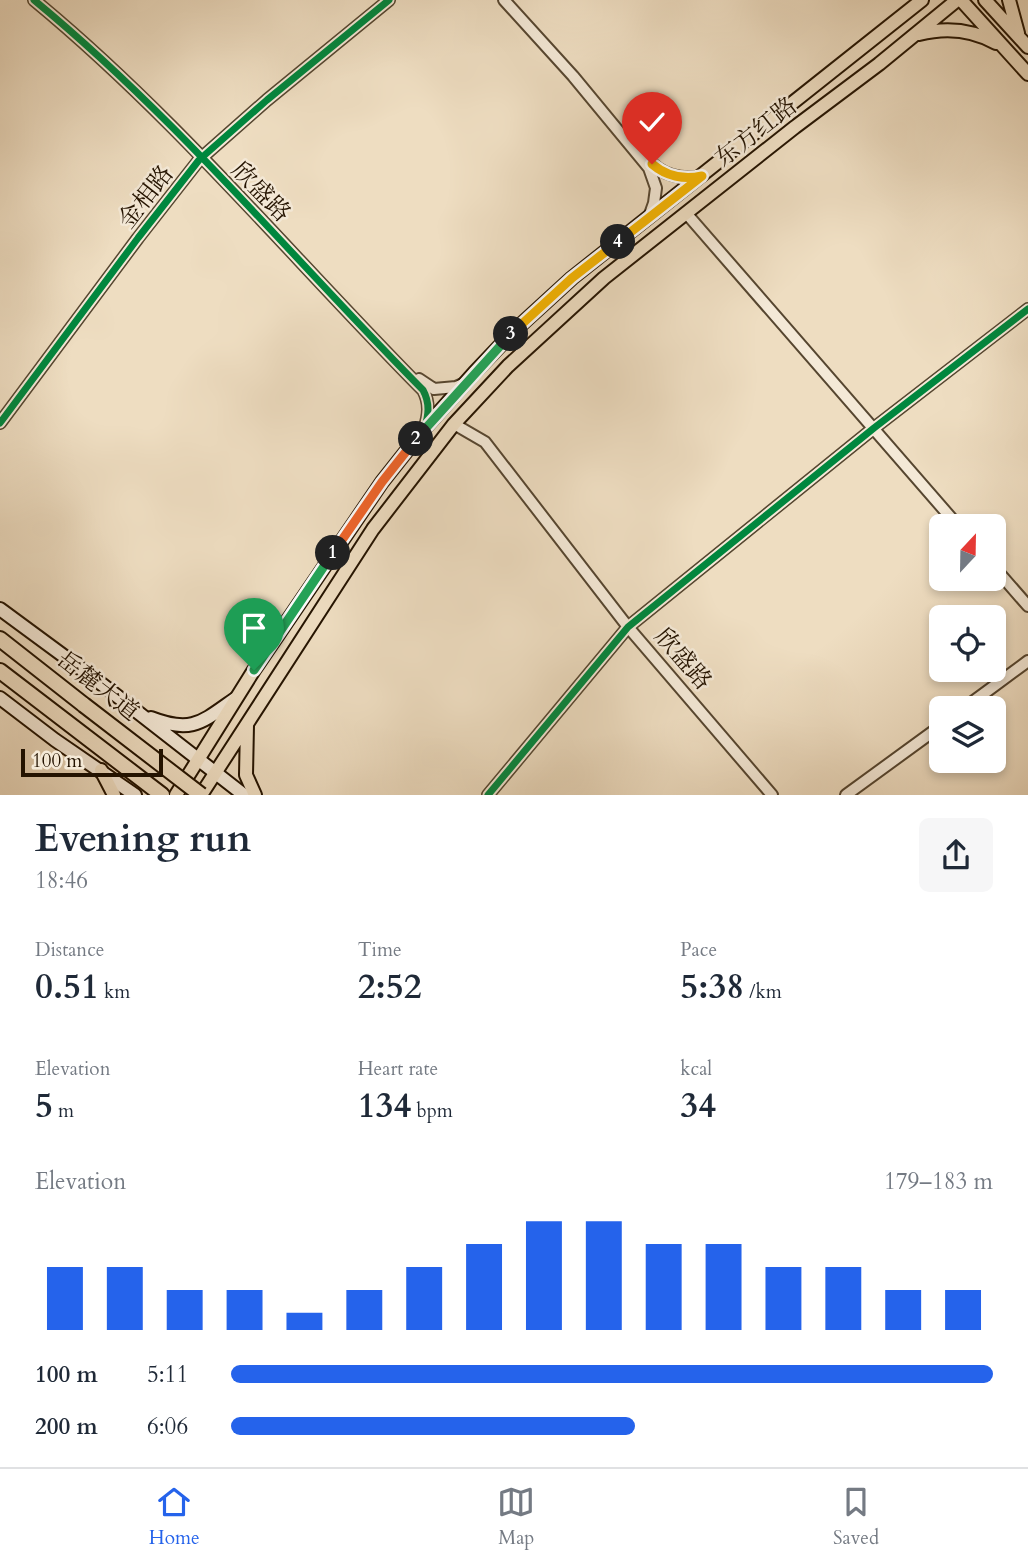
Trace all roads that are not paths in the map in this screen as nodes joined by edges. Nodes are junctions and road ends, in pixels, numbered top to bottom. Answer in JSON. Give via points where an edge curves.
{"nodes":[{"id":1,"x":34,"y":0,"type":"edge"},
{"id":2,"x":41,"y":0,"type":"edge"},
{"id":3,"x":381,"y":0,"type":"edge"},
{"id":4,"x":389,"y":0,"type":"edge"},
{"id":5,"x":504,"y":0,"type":"edge"},
{"id":6,"x":511,"y":0,"type":"edge"},
{"id":7,"x":911,"y":0,"type":"edge"},
{"id":8,"x":922,"y":0,"type":"edge"},
{"id":9,"x":959,"y":0,"type":"edge"},
{"id":10,"x":985,"y":0,"type":"edge"},
{"id":11,"x":1009,"y":0,"type":"edge"},
{"id":12,"x":902,"y":17,"type":"junction"},
{"id":13,"x":912,"y":37,"type":"junction"},
{"id":14,"x":1025,"y":43,"type":"edge"},
{"id":15,"x":1004,"y":48,"type":"junction"},
{"id":16,"x":1028,"y":74,"type":"edge"},
{"id":17,"x":201,"y":154,"type":"junction"},
{"id":18,"x":702,"y":176,"type":"junction"},
{"id":19,"x":686,"y":213,"type":"junction"},
{"id":20,"x":649,"y":217,"type":"junction"},
{"id":21,"x":1028,"y":309,"type":"edge"},
{"id":22,"x":465,"y":383,"type":"junction"},
{"id":23,"x":0,"y":414,"type":"edge"},
{"id":24,"x":0,"y":423,"type":"edge"},
{"id":25,"x":454,"y":424,"type":"junction"},
{"id":26,"x":874,"y":428,"type":"junction"},
{"id":27,"x":424,"y":429,"type":"junction"},
{"id":28,"x":948,"y":514,"type":"edge"},
{"id":29,"x":1006,"y":581,"type":"edge"},
{"id":30,"x":1028,"y":606,"type":"edge"},
{"id":31,"x":0,"y":609,"type":"edge"},
{"id":32,"x":628,"y":627,"type":"junction"},
{"id":33,"x":0,"y":639,"type":"edge"},
{"id":34,"x":1028,"y":661,"type":"edge"},
{"id":35,"x":0,"y":671,"type":"edge"},
{"id":36,"x":981,"y":696,"type":"edge"},
{"id":37,"x":0,"y":698,"type":"edge"},
{"id":38,"x":235,"y":699,"type":"junction"},
{"id":39,"x":136,"y":712,"type":"junction"},
{"id":40,"x":247,"y":724,"type":"junction"},
{"id":41,"x":929,"y":734,"type":"edge"},
{"id":42,"x":197,"y":759,"type":"junction"},
{"id":43,"x":101,"y":770,"type":"junction"},
{"id":44,"x":215,"y":773,"type":"junction"},
{"id":45,"x":114,"y":795,"type":"edge"},
{"id":46,"x":135,"y":795,"type":"edge"},
{"id":47,"x":162,"y":795,"type":"edge"},
{"id":48,"x":176,"y":795,"type":"edge"},
{"id":49,"x":201,"y":795,"type":"edge"},
{"id":50,"x":244,"y":795,"type":"edge"},
{"id":51,"x":254,"y":795,"type":"edge"},
{"id":52,"x":488,"y":795,"type":"edge"},
{"id":53,"x":772,"y":795,"type":"edge"},
{"id":54,"x":846,"y":795,"type":"edge"}],
"edges":[{"from":1,"to":17,"type":"street","name":"欣盛路"},
{"from":2,"to":17,"type":"street","name":"欣盛路"},
{"from":3,"to":17,"type":"street","name":"金相路"},
{"from":4,"to":17,"type":"street","name":"金相路"},
{"from":5,"to":20,"type":"street","via":[[649,168],[656,188]]},
{"from":6,"to":18,"type":"street","via":[[652,164],[672,176]]},
{"from":7,"to":12,"type":"main road"},
{"from":8,"to":12,"type":"main road","name":"东方红路"},
{"from":9,"to":13,"type":"main road","name":"东方红路"},
{"from":9,"to":15,"type":"main road"},
{"from":10,"to":14,"type":"main road"},
{"from":11,"to":14,"type":"main road"},
{"from":12,"to":18,"type":"main road","name":"东方红路"},
{"from":13,"to":15,"type":"main road","via":[[958,30],[983,36]]},
{"from":13,"to":19,"type":"main road","name":"东方红路"},
{"from":15,"to":16,"type":"main road"},
{"from":17,"to":22,"type":"street","name":"欣盛路","via":[[425,385],[439,390]]},
{"from":17,"to":23,"type":"street","name":"金相路"},
{"from":17,"to":24,"type":"street","name":"金相路"},
{"from":17,"to":27,"type":"street","name":"欣盛路","via":[[423,390],[429,411]]},
{"from":18,"to":20,"type":"main road","name":"东方红路"},
{"from":19,"to":25,"type":"main road","name":"东方红路","via":[[573,303]]},
{"from":19,"to":26,"type":"street"},
{"from":20,"to":22,"type":"main road","name":"东方红路","via":[[550,298]]},
{"from":21,"to":26,"type":"street"},
{"from":22,"to":27,"type":"main road","name":"东方红路"},
{"from":25,"to":32,"type":"street","name":"欣盛路","via":[[485,442]]},
{"from":25,"to":40,"type":"main road","name":"东方红路","via":[[373,529]]},
{"from":26,"to":28,"type":"street"},
{"from":26,"to":32,"type":"street"},
{"from":27,"to":38,"type":"main road","name":"东方红路","via":[[345,534]]},
{"from":29,"to":30,"type":"street"},
{"from":31,"to":39,"type":"main road"},
{"from":32,"to":52,"type":"street"},
{"from":32,"to":53,"type":"street","name":"欣盛路"},
{"from":33,"to":49,"type":"highway","name":"岳麓大道","bridge":true},
{"from":34,"to":36,"type":"street"},
{"from":35,"to":47,"type":"highway","name":"岳麓大道"},
{"from":37,"to":43,"type":"main road"},
{"from":38,"to":39,"type":"main road","via":[[199,725],[164,723]]},
{"from":38,"to":42,"type":"main road","name":"东方红路"},
{"from":39,"to":42,"type":"main road"},
{"from":40,"to":44,"type":"main road","name":"东方红路"},
{"from":40,"to":51,"type":"main road","via":[[246,775]]},
{"from":41,"to":54,"type":"street"},
{"from":42,"to":44,"type":"main road"},
{"from":42,"to":48,"type":"main road","name":"东方红路"},
{"from":43,"to":45,"type":"main road"},
{"from":43,"to":46,"type":"main road"},
{"from":44,"to":49,"type":"main road","name":"东方红路"},
{"from":44,"to":50,"type":"main road"}]}
